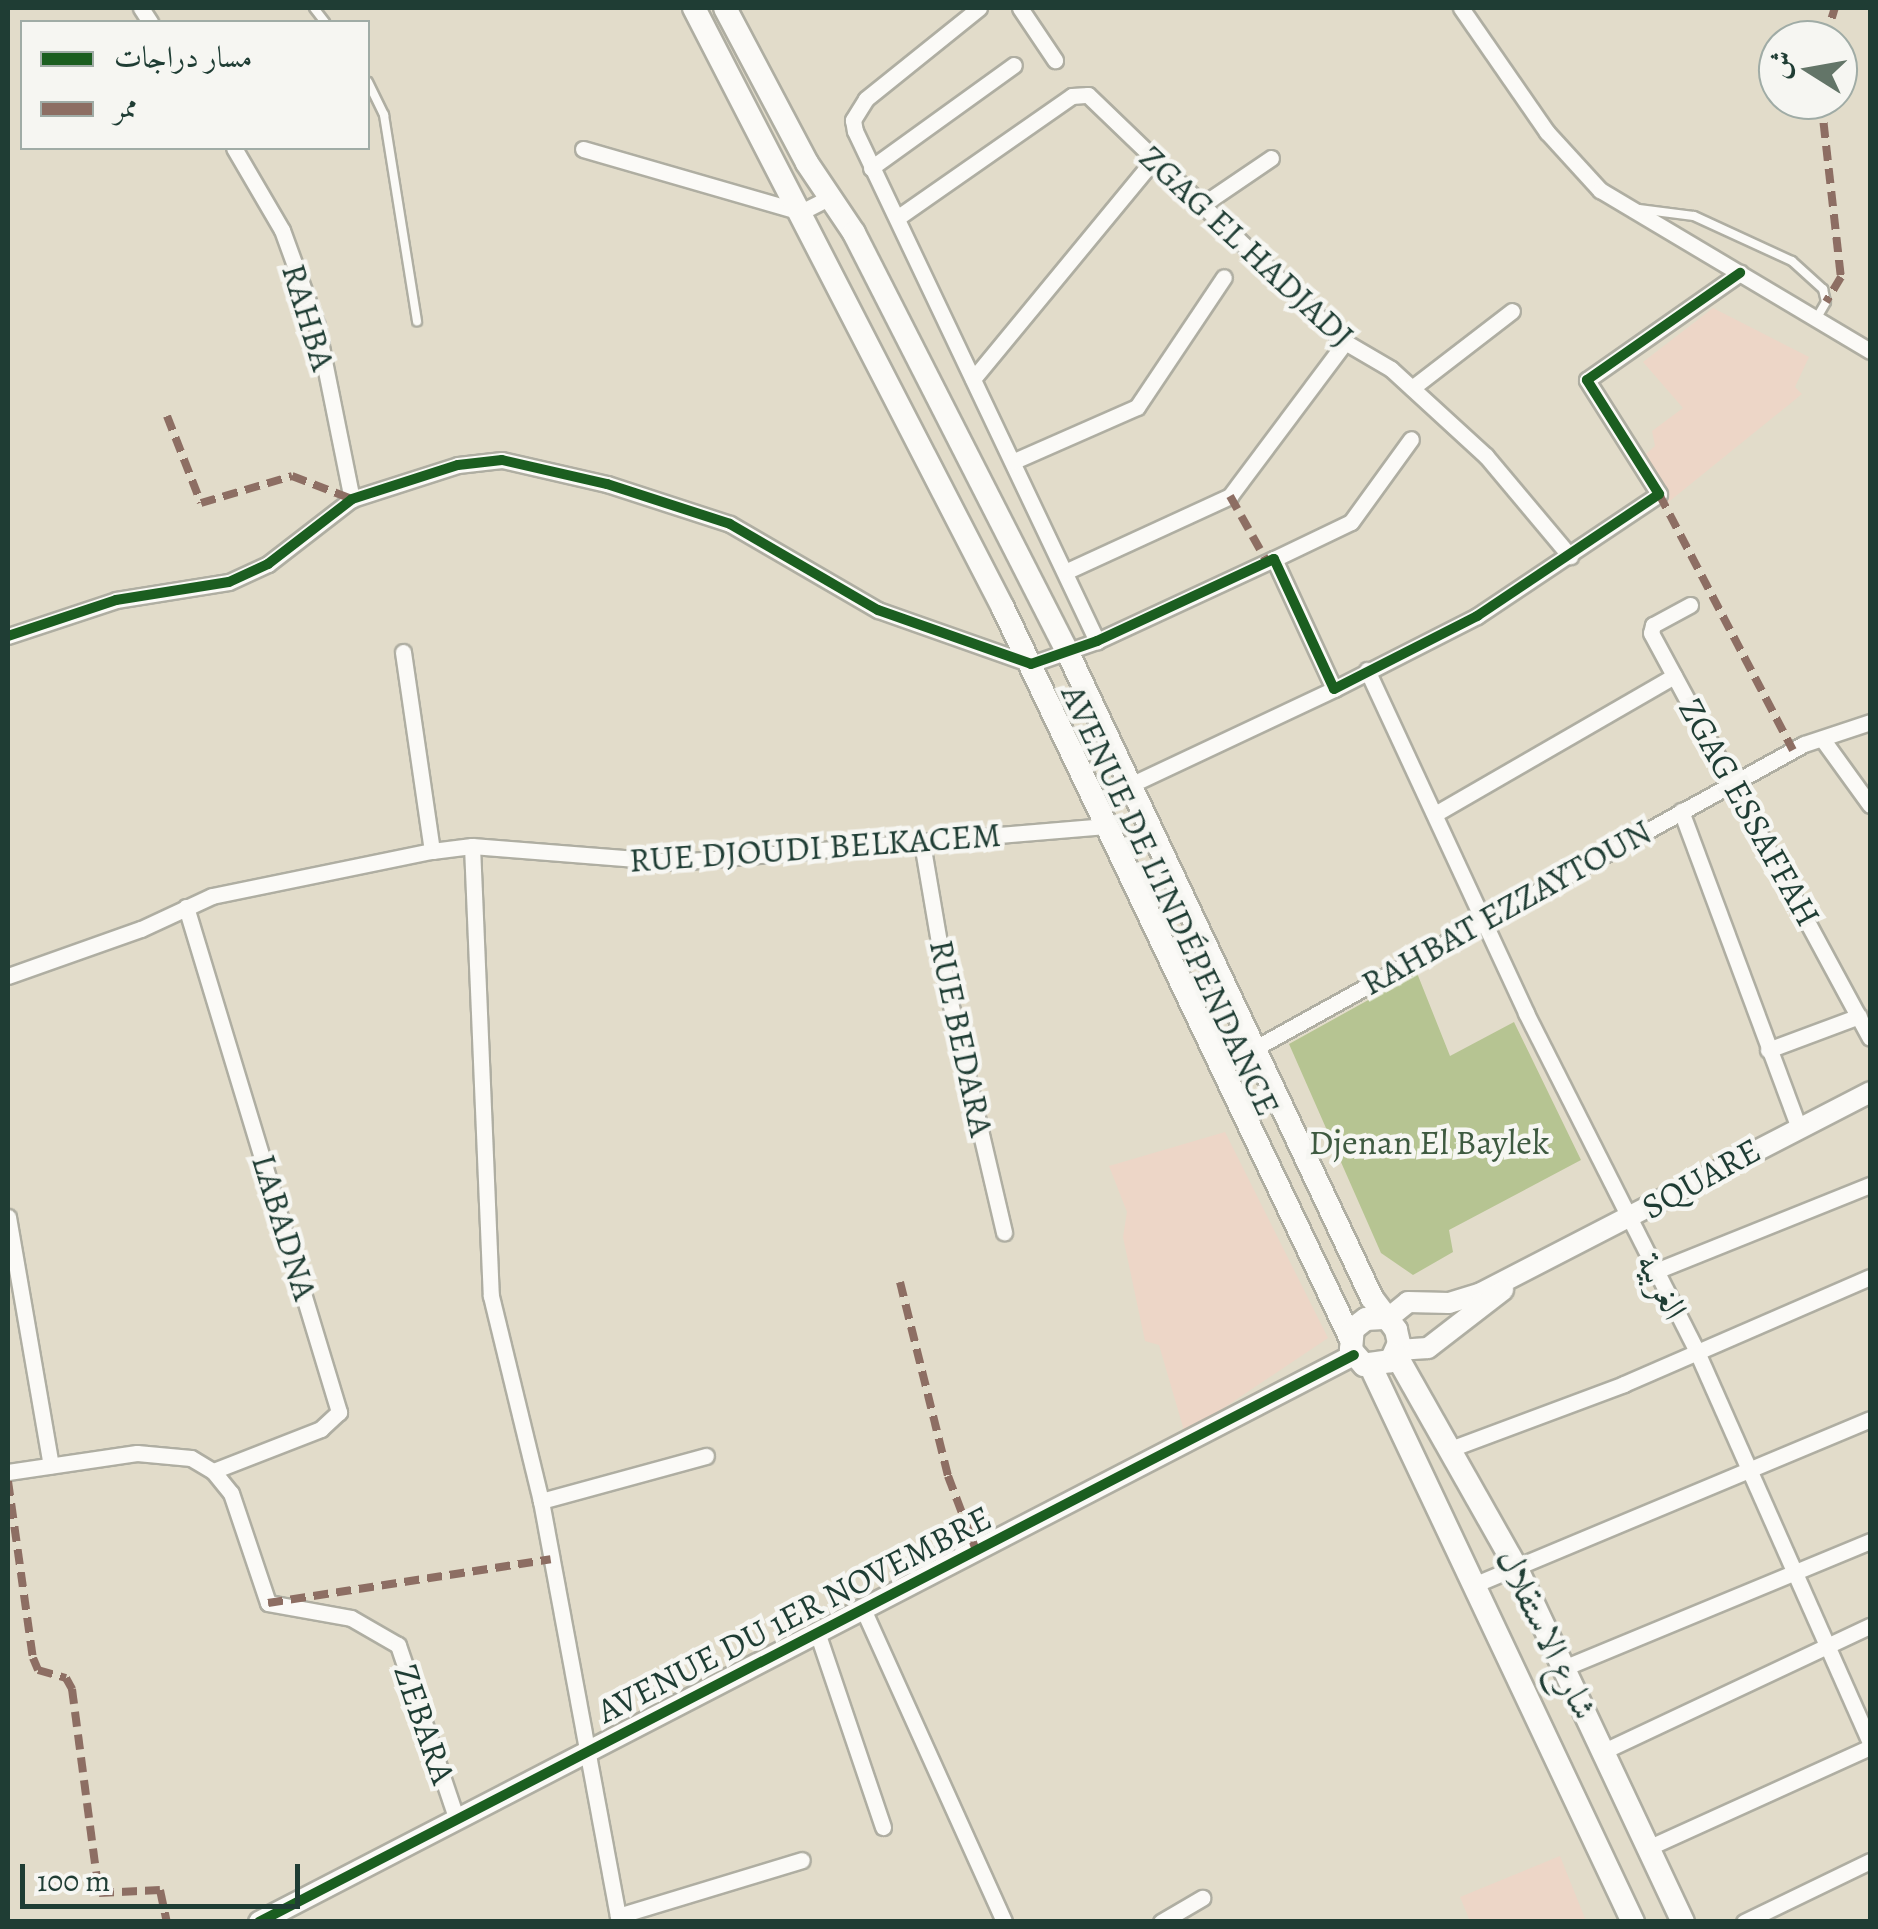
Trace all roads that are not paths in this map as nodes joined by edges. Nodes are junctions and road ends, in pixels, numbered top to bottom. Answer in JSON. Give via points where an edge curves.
{"nodes":[{"id":1,"x":694,"y":8,"type":"edge"},
{"id":2,"x":725,"y":8,"type":"edge"},
{"id":3,"x":979,"y":8,"type":"edge"},
{"id":4,"x":1020,"y":8,"type":"edge"},
{"id":5,"x":1461,"y":8,"type":"edge"},
{"id":6,"x":1055,"y":60,"type":"dead end"},
{"id":7,"x":1014,"y":64,"type":"dead end"},
{"id":8,"x":370,"y":86,"type":"edge"},
{"id":9,"x":583,"y":148,"type":"dead end"},
{"id":10,"x":235,"y":150,"type":"edge"},
{"id":11,"x":1270,"y":158,"type":"dead end"},
{"id":12,"x":1153,"y":161,"type":"junction"},
{"id":13,"x":871,"y":168,"type":"junction"},
{"id":14,"x":831,"y":197,"type":"junction"},
{"id":15,"x":1199,"y":207,"type":"junction"},
{"id":16,"x":1630,"y":210,"type":"junction"},
{"id":17,"x":800,"y":212,"type":"junction"},
{"id":18,"x":897,"y":218,"type":"junction"},
{"id":19,"x":1740,"y":273,"type":"junction"},
{"id":20,"x":1224,"y":277,"type":"dead end"},
{"id":21,"x":1512,"y":310,"type":"dead end"},
{"id":22,"x":1815,"y":320,"type":"junction"},
{"id":23,"x":417,"y":321,"type":"dead end"},
{"id":24,"x":1346,"y":342,"type":"junction"},
{"id":25,"x":1870,"y":351,"type":"edge"},
{"id":26,"x":972,"y":379,"type":"junction"},
{"id":27,"x":1412,"y":388,"type":"junction"},
{"id":28,"x":1411,"y":439,"type":"dead end"},
{"id":29,"x":1014,"y":461,"type":"junction"},
{"id":30,"x":352,"y":499,"type":"junction"},
{"id":31,"x":1570,"y":556,"type":"junction"},
{"id":32,"x":1274,"y":559,"type":"junction"},
{"id":33,"x":1065,"y":572,"type":"junction"},
{"id":34,"x":1690,"y":605,"type":"dead end"},
{"id":35,"x":8,"y":636,"type":"edge"},
{"id":36,"x":1097,"y":641,"type":"junction"},
{"id":37,"x":1067,"y":651,"type":"junction"},
{"id":38,"x":404,"y":652,"type":"dead end"},
{"id":39,"x":1031,"y":664,"type":"junction"},
{"id":40,"x":1367,"y":670,"type":"junction"},
{"id":41,"x":1674,"y":676,"type":"junction"},
{"id":42,"x":1334,"y":689,"type":"junction"},
{"id":43,"x":1870,"y":722,"type":"edge"},
{"id":44,"x":1824,"y":740,"type":"junction"},
{"id":45,"x":1736,"y":783,"type":"junction"},
{"id":46,"x":1128,"y":786,"type":"junction"},
{"id":47,"x":1870,"y":805,"type":"edge"},
{"id":48,"x":1681,"y":811,"type":"junction"},
{"id":49,"x":1435,"y":814,"type":"junction"},
{"id":50,"x":1104,"y":826,"type":"junction"},
{"id":51,"x":922,"y":843,"type":"junction"},
{"id":52,"x":472,"y":846,"type":"junction"},
{"id":53,"x":432,"y":851,"type":"junction"},
{"id":54,"x":186,"y":908,"type":"junction"},
{"id":55,"x":1484,"y":920,"type":"junction"},
{"id":56,"x":8,"y":976,"type":"edge"},
{"id":57,"x":1859,"y":1016,"type":"junction"},
{"id":58,"x":1870,"y":1038,"type":"edge"},
{"id":59,"x":1252,"y":1048,"type":"junction"},
{"id":60,"x":1768,"y":1050,"type":"junction"},
{"id":61,"x":1220,"y":1067,"type":"junction"},
{"id":62,"x":1870,"y":1092,"type":"edge"},
{"id":63,"x":1798,"y":1126,"type":"junction"},
{"id":64,"x":1870,"y":1185,"type":"edge"},
{"id":65,"x":8,"y":1217,"type":"edge"},
{"id":66,"x":1628,"y":1218,"type":"junction"},
{"id":67,"x":1004,"y":1232,"type":"dead end"},
{"id":68,"x":1532,"y":1267,"type":"junction"},
{"id":69,"x":1656,"y":1271,"type":"junction"},
{"id":70,"x":1870,"y":1277,"type":"edge"},
{"id":71,"x":1384,"y":1319,"type":"junction"},
{"id":72,"x":1397,"y":1352,"type":"junction"},
{"id":73,"x":1697,"y":1352,"type":"junction"},
{"id":74,"x":1358,"y":1353,"type":"junction"},
{"id":75,"x":1870,"y":1420,"type":"edge"},
{"id":76,"x":1453,"y":1448,"type":"junction"},
{"id":77,"x":706,"y":1456,"type":"dead end"},
{"id":78,"x":51,"y":1466,"type":"junction"},
{"id":79,"x":214,"y":1471,"type":"junction"},
{"id":80,"x":1746,"y":1471,"type":"junction"},
{"id":81,"x":8,"y":1472,"type":"edge"},
{"id":82,"x":541,"y":1502,"type":"junction"},
{"id":83,"x":1870,"y":1541,"type":"edge"},
{"id":84,"x":1516,"y":1568,"type":"junction"},
{"id":85,"x":1797,"y":1574,"type":"junction"},
{"id":86,"x":1476,"y":1584,"type":"junction"},
{"id":87,"x":864,"y":1609,"type":"junction"},
{"id":88,"x":1870,"y":1626,"type":"edge"},
{"id":89,"x":818,"y":1632,"type":"junction"},
{"id":90,"x":1831,"y":1643,"type":"junction"},
{"id":91,"x":1566,"y":1668,"type":"junction"},
{"id":92,"x":1870,"y":1745,"type":"edge"},
{"id":93,"x":1604,"y":1750,"type":"junction"},
{"id":94,"x":584,"y":1754,"type":"junction"},
{"id":95,"x":457,"y":1820,"type":"junction"},
{"id":96,"x":883,"y":1827,"type":"dead end"},
{"id":97,"x":1652,"y":1846,"type":"junction"},
{"id":98,"x":802,"y":1860,"type":"dead end"},
{"id":99,"x":1870,"y":1862,"type":"edge"},
{"id":100,"x":1202,"y":1898,"type":"dead end"},
{"id":101,"x":618,"y":1919,"type":"edge"},
{"id":102,"x":259,"y":1922,"type":"edge"},
{"id":103,"x":1004,"y":1922,"type":"edge"},
{"id":104,"x":1161,"y":1922,"type":"edge"},
{"id":105,"x":1633,"y":1922,"type":"edge"},
{"id":106,"x":1683,"y":1922,"type":"edge"},
{"id":107,"x":1744,"y":1922,"type":"edge"}],
"edges":[{"from":1,"to":17,"type":"main road","name":"AVENUE DE L'INDÉPENDANCE"},
{"from":2,"to":14,"type":"main road","name":"AVENUE DE L'INDÉPENDANCE"},
{"from":3,"to":13,"type":"street","via":[[857,109],[855,131]]},
{"from":4,"to":6,"type":"street"},
{"from":5,"to":16,"type":"street","via":[[1577,170]]},
{"from":7,"to":13,"type":"street"},
{"from":8,"to":23,"type":"lane","via":[[384,115]]},
{"from":9,"to":17,"type":"street"},
{"from":10,"to":30,"type":"street","name":"RAHBA","via":[[282,230],[317,326]]},
{"from":11,"to":15,"type":"street"},
{"from":12,"to":15,"type":"street","name":"ZGAG EL HADJADJ"},
{"from":12,"to":18,"type":"street","name":"ZGAG EL HADJADJ","via":[[1080,92]]},
{"from":12,"to":26,"type":"street"},
{"from":13,"to":18,"type":"street"},
{"from":14,"to":17,"type":"street"},
{"from":14,"to":37,"type":"main road","name":"AVENUE DE L'INDÉPENDANCE"},
{"from":15,"to":24,"type":"street","name":"ZGAG EL HADJADJ"},
{"from":16,"to":19,"type":"street"},
{"from":16,"to":22,"type":"lane","via":[[1694,216],[1792,261],[1823,289],[1826,302]]},
{"from":17,"to":39,"type":"main road","name":"AVENUE DE L'INDÉPENDANCE"},
{"from":18,"to":26,"type":"street"},
{"from":19,"to":22,"type":"street"},
{"from":19,"to":31,"type":"street","via":[[1587,380],[1660,494]]},
{"from":20,"to":29,"type":"street","via":[[1137,408]]},
{"from":21,"to":27,"type":"street"},
{"from":22,"to":25,"type":"street"},
{"from":24,"to":27,"type":"street","name":"ZGAG EL HADJADJ"},
{"from":24,"to":33,"type":"street","via":[[1230,496]]},
{"from":26,"to":29,"type":"street"},
{"from":27,"to":31,"type":"street","name":"ZGAG EL HADJADJ","via":[[1524,494]]},
{"from":28,"to":32,"type":"street","via":[[1351,522]]},
{"from":29,"to":33,"type":"street"},
{"from":30,"to":35,"type":"street","via":[[252,572],[208,587],[116,600]]},
{"from":30,"to":39,"type":"street","via":[[476,461],[522,463],[730,524],[773,543],[878,610]]},
{"from":31,"to":40,"type":"street","via":[[1476,616]]},
{"from":32,"to":36,"type":"street"},
{"from":32,"to":42,"type":"street"},
{"from":33,"to":36,"type":"street"},
{"from":34,"to":41,"type":"street","name":"ZGAG ESSAFFAH","via":[[1653,625],[1651,633]]},
{"from":36,"to":37,"type":"street"},
{"from":37,"to":39,"type":"street"},
{"from":37,"to":46,"type":"main road","name":"AVENUE DE L'INDÉPENDANCE"},
{"from":38,"to":53,"type":"street"},
{"from":39,"to":50,"type":"main road","name":"AVENUE DE L'INDÉPENDANCE"},
{"from":40,"to":42,"type":"street"},
{"from":40,"to":49,"type":"street","name":"الغربية"},
{"from":41,"to":45,"type":"street","name":"ZGAG ESSAFFAH"},
{"from":41,"to":49,"type":"street"},
{"from":42,"to":46,"type":"street"},
{"from":43,"to":44,"type":"street","name":"RAHBAT EZZAYTOUN"},
{"from":44,"to":45,"type":"street","name":"RAHBAT EZZAYTOUN"},
{"from":44,"to":47,"type":"street"},
{"from":45,"to":48,"type":"street","name":"RAHBAT EZZAYTOUN"},
{"from":45,"to":57,"type":"street","name":"ZGAG ESSAFFAH"},
{"from":46,"to":59,"type":"main road","name":"AVENUE DE L'INDÉPENDANCE"},
{"from":48,"to":55,"type":"street","name":"RAHBAT EZZAYTOUN"},
{"from":48,"to":60,"type":"street","name":"ZGAG ESSAFFAH"},
{"from":49,"to":55,"type":"street","name":"الغربية"},
{"from":50,"to":51,"type":"street","name":"RUE DJOUDI BELKACEM"},
{"from":50,"to":61,"type":"main road","name":"AVENUE DE L'INDÉPENDANCE"},
{"from":51,"to":52,"type":"street","name":"RUE DJOUDI BELKACEM","via":[[677,862]]},
{"from":51,"to":67,"type":"street","name":"RUE BEDARA","via":[[947,989]]},
{"from":52,"to":53,"type":"street","name":"RUE DJOUDI BELKACEM"},
{"from":52,"to":82,"type":"street","via":[[491,1296]]},
{"from":53,"to":54,"type":"street","name":"RUE DJOUDI BELKACEM","via":[[212,896]]},
{"from":54,"to":56,"type":"street","name":"RUE DJOUDI BELKACEM"},
{"from":54,"to":79,"type":"street","name":"LABADNA","via":[[339,1412],[322,1429]]},
{"from":55,"to":59,"type":"street","name":"RAHBAT EZZAYTOUN"},
{"from":55,"to":66,"type":"street","name":"الغربية"},
{"from":57,"to":58,"type":"street","name":"ZGAG ESSAFFAH"},
{"from":57,"to":60,"type":"street"},
{"from":59,"to":61,"type":"street","name":"RAHBAT EZZAYTOUN"},
{"from":59,"to":71,"type":"main road","name":"AVENUE DE L'INDÉPENDANCE"},
{"from":60,"to":63,"type":"street","name":"ZGAG ESSAFFAH"},
{"from":61,"to":74,"type":"main road","name":"AVENUE DE L'INDÉPENDANCE"},
{"from":62,"to":63,"type":"street","name":"SQUARE"},
{"from":63,"to":66,"type":"street","name":"SQUARE"},
{"from":64,"to":69,"type":"street"},
{"from":65,"to":78,"type":"street"},
{"from":66,"to":68,"type":"street","name":"SQUARE"},
{"from":66,"to":69,"type":"street","name":"الغربية"},
{"from":68,"to":71,"type":"street","via":[[1459,1301],[1402,1304]]},
{"from":68,"to":72,"type":"street","via":[[1441,1340],[1420,1352]]},
{"from":69,"to":73,"type":"street","name":"الغربية"},
{"from":70,"to":73,"type":"street"},
{"from":71,"to":72,"type":"main road","name":"AVENUE DE L'INDÉPENDANCE","via":[[1399,1336]]},
{"from":71,"to":74,"type":"main road","via":[[1366,1319]]},
{"from":72,"to":74,"type":"main road"},
{"from":72,"to":76,"type":"main road","name":"شارع الاستقلال"},
{"from":73,"to":76,"type":"street"},
{"from":73,"to":80,"type":"street","name":"الغربية"},
{"from":74,"to":86,"type":"main road","name":"AVENUE DE L'INDÉPENDANCE"},
{"from":74,"to":87,"type":"street","name":"AVENUE DU 1ER NOVEMBRE"},
{"from":75,"to":80,"type":"street"},
{"from":76,"to":84,"type":"main road","name":"شارع الاستقلال"},
{"from":77,"to":82,"type":"street"},
{"from":78,"to":79,"type":"street","via":[[137,1452],[191,1458]]},
{"from":78,"to":81,"type":"street"},
{"from":79,"to":95,"type":"street","name":"ZEBARA","via":[[231,1493],[264,1599],[351,1618],[398,1646]]},
{"from":80,"to":84,"type":"street"},
{"from":80,"to":85,"type":"street","name":"الغربية"},
{"from":82,"to":94,"type":"street"},
{"from":83,"to":85,"type":"street"},
{"from":84,"to":86,"type":"street"},
{"from":84,"to":91,"type":"main road","name":"شارع الاستقلال"},
{"from":85,"to":90,"type":"street","name":"الغربية"},
{"from":85,"to":91,"type":"street"},
{"from":86,"to":105,"type":"main road","name":"AVENUE DE L'INDÉPENDANCE"},
{"from":87,"to":89,"type":"street","name":"AVENUE DU 1ER NOVEMBRE"},
{"from":87,"to":103,"type":"street"},
{"from":88,"to":90,"type":"street"},
{"from":89,"to":94,"type":"street","name":"AVENUE DU 1ER NOVEMBRE"},
{"from":89,"to":96,"type":"street"},
{"from":90,"to":92,"type":"street","name":"الغربية"},
{"from":90,"to":93,"type":"street"},
{"from":91,"to":93,"type":"main road","name":"شارع الاستقلال"},
{"from":92,"to":97,"type":"street"},
{"from":93,"to":97,"type":"main road","name":"شارع الاستقلال"},
{"from":94,"to":95,"type":"street","name":"AVENUE DU 1ER NOVEMBRE"},
{"from":94,"to":101,"type":"street"},
{"from":95,"to":102,"type":"street","name":"AVENUE DU 1ER NOVEMBRE"},
{"from":97,"to":106,"type":"main road","name":"شارع الاستقلال"},
{"from":98,"to":101,"type":"street"},
{"from":99,"to":107,"type":"street"},
{"from":100,"to":104,"type":"street"}]}
